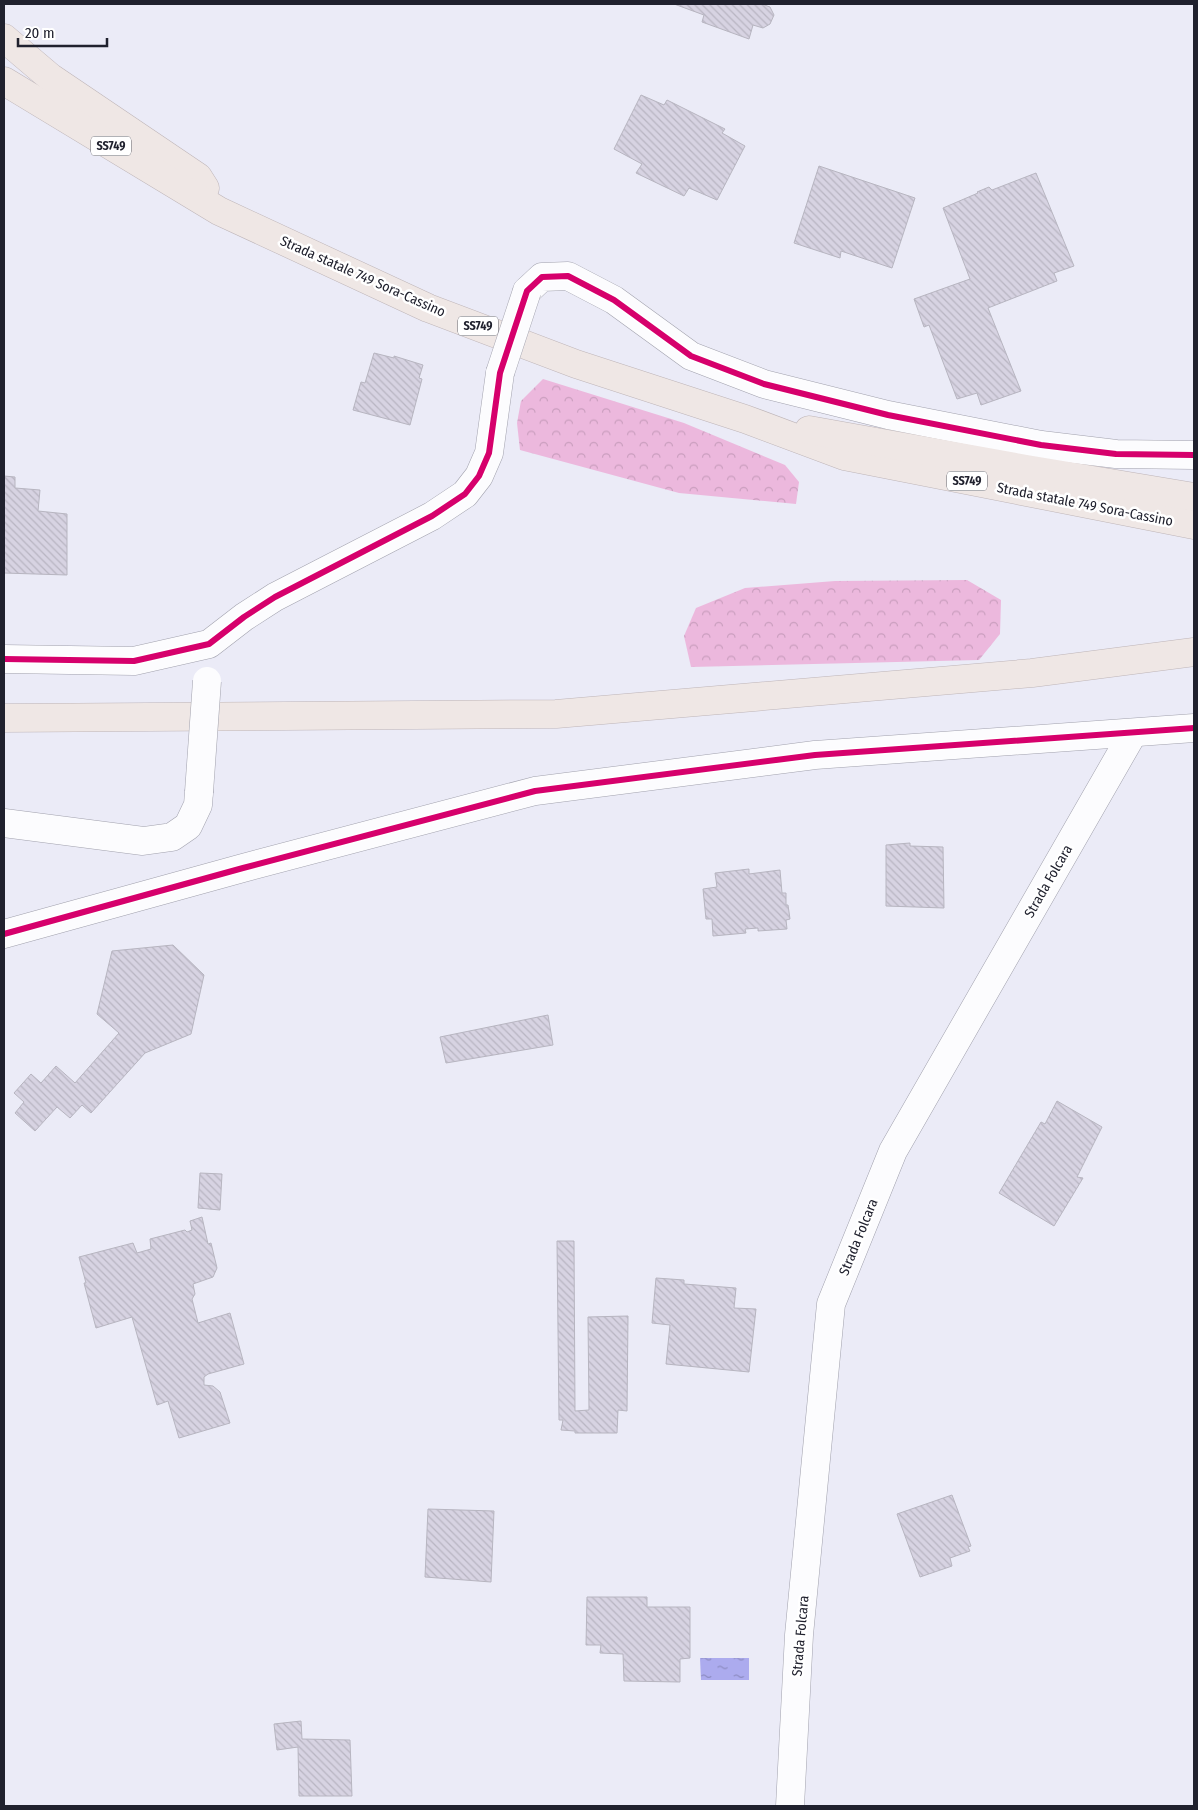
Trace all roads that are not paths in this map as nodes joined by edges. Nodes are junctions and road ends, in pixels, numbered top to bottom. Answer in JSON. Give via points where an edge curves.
{"nodes":[{"id":1,"x":4,"y":38,"type":"edge"},
{"id":2,"x":4,"y":81,"type":"edge"},
{"id":3,"x":219,"y":211,"type":"junction"},
{"id":4,"x":745,"y":420,"type":"junction"},
{"id":5,"x":1194,"y":455,"type":"edge"},
{"id":6,"x":1194,"y":497,"type":"edge"},
{"id":7,"x":1194,"y":525,"type":"edge"},
{"id":8,"x":209,"y":644,"type":"junction"},
{"id":9,"x":1194,"y":652,"type":"edge"},
{"id":10,"x":4,"y":658,"type":"edge"},
{"id":11,"x":4,"y":718,"type":"edge"},
{"id":12,"x":1194,"y":728,"type":"edge"},
{"id":13,"x":1134,"y":733,"type":"junction"},
{"id":14,"x":4,"y":823,"type":"edge"},
{"id":15,"x":4,"y":934,"type":"edge"},
{"id":16,"x":790,"y":1806,"type":"edge"}],
"edges":[{"from":1,"to":3,"type":"highway","via":[[50,77],[198,177]]},
{"from":2,"to":3,"type":"highway","name":"Strada statale 749 Sora-Cassino","number":"SS749"},
{"from":3,"to":4,"type":"highway","name":"Strada statale 749 Sora-Cassino","number":"SS749","via":[[428,308],[576,364]]},
{"from":4,"to":6,"type":"highway","name":"Strada statale 749 Sora-Cassino","number":"SS749"},
{"from":4,"to":7,"type":"highway","name":"Strada statale 749 Sora-Cassino","number":"SS749","via":[[844,456]]},
{"from":5,"to":8,"type":"street","bridge":true,"via":[[1116,454],[1041,445],[888,415],[764,384],[691,356],[614,300],[568,276],[542,277],[527,291],[500,373],[489,453],[479,476],[465,494],[432,516],[275,597]]},
{"from":8,"to":10,"type":"street","via":[[134,661]]},
{"from":8,"to":14,"type":"street","bridge":true,"via":[[198,805],[188,826],[172,837],[142,841]]},
{"from":9,"to":11,"type":"highway","via":[[1032,673],[556,714]]},
{"from":12,"to":13,"type":"street"},
{"from":13,"to":15,"type":"street","via":[[816,755],[535,791]]},
{"from":13,"to":16,"type":"street","name":"Strada Folcara","via":[[892,1151],[831,1304],[799,1635]]}]}
